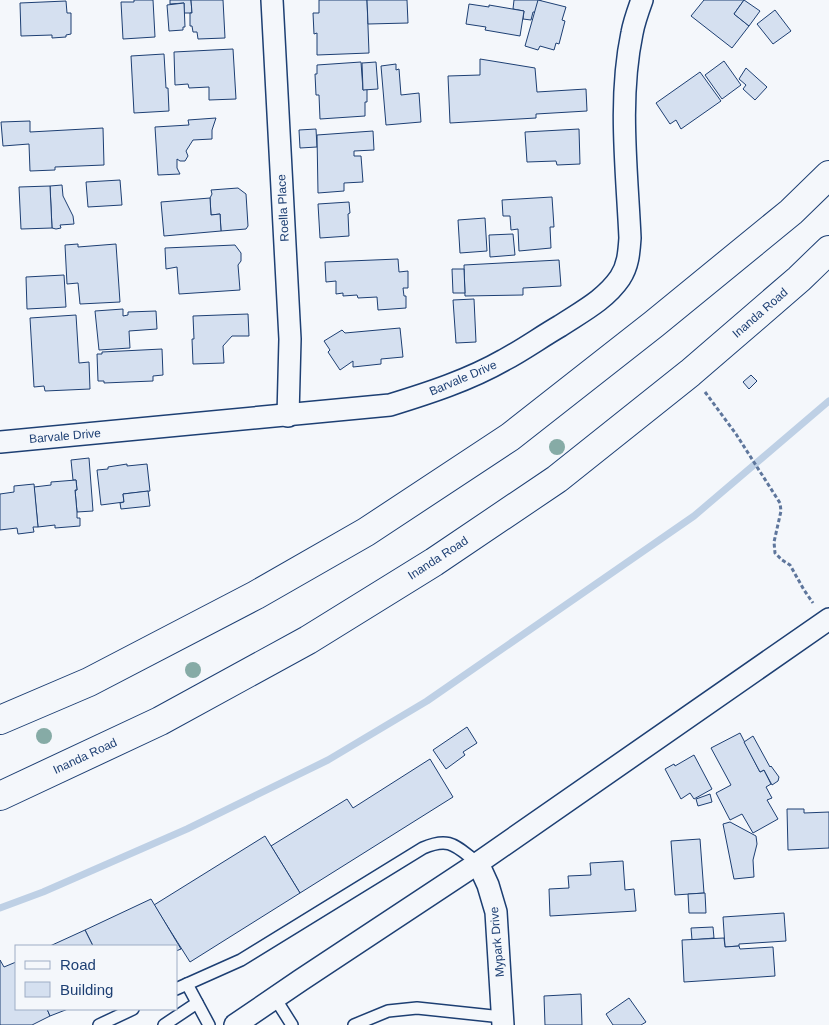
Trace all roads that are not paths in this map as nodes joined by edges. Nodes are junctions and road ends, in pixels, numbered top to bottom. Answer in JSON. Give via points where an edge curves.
{"nodes":[{"id":1,"x":272,"y":0,"type":"edge"},
{"id":2,"x":642,"y":0,"type":"edge"},
{"id":3,"x":829,"y":175,"type":"edge"},
{"id":4,"x":829,"y":250,"type":"edge"},
{"id":5,"x":288,"y":416,"type":"junction"},
{"id":6,"x":0,"y":442,"type":"edge"},
{"id":7,"x":828,"y":620,"type":"edge"},
{"id":8,"x":0,"y":720,"type":"edge"},
{"id":9,"x":0,"y":796,"type":"edge"},
{"id":10,"x":478,"y":863,"type":"junction"},
{"id":11,"x":187,"y":984,"type":"junction"},
{"id":12,"x":178,"y":988,"type":"edge"},
{"id":13,"x":275,"y":998,"type":"junction"},
{"id":14,"x":198,"y":1003,"type":"junction"},
{"id":15,"x":131,"y":1010,"type":"edge"},
{"id":16,"x":502,"y":1021,"type":"edge"},
{"id":17,"x":246,"y":1022,"type":"edge"},
{"id":18,"x":99,"y":1025,"type":"edge"},
{"id":19,"x":164,"y":1025,"type":"edge"},
{"id":20,"x":209,"y":1025,"type":"edge"},
{"id":21,"x":292,"y":1025,"type":"edge"},
{"id":22,"x":354,"y":1025,"type":"edge"}],
"edges":[{"from":1,"to":5,"type":"street","name":"Roella Place","via":[[290,339]]},
{"from":2,"to":5,"type":"street","name":"Barvale Drive","via":[[632,30],[626,71],[629,255],[614,286],[591,306],[504,361],[439,390],[390,405]]},
{"from":3,"to":8,"type":"main road","via":[[791,212],[510,437],[366,532],[98,678]]},
{"from":4,"to":9,"type":"main road","name":"Inanda Road","via":[[690,373],[557,479],[434,562],[308,640],[160,721]]},
{"from":5,"to":6,"type":"street","name":"Barvale Drive"},
{"from":7,"to":10,"type":"street"},
{"from":10,"to":11,"type":"lane","via":[[450,843],[435,843],[241,960]]},
{"from":10,"to":13,"type":"street"},
{"from":10,"to":16,"type":"street","name":"Mypark Drive","via":[[496,912]]},
{"from":11,"to":12,"type":"lane"},
{"from":11,"to":14,"type":"lane"},
{"from":13,"to":17,"type":"street"},
{"from":13,"to":21,"type":"lane"},
{"from":14,"to":19,"type":"lane"},
{"from":14,"to":20,"type":"lane"},
{"from":15,"to":18,"type":"lane"},
{"from":16,"to":22,"type":"lane","via":[[417,1008],[388,1011]]}]}
